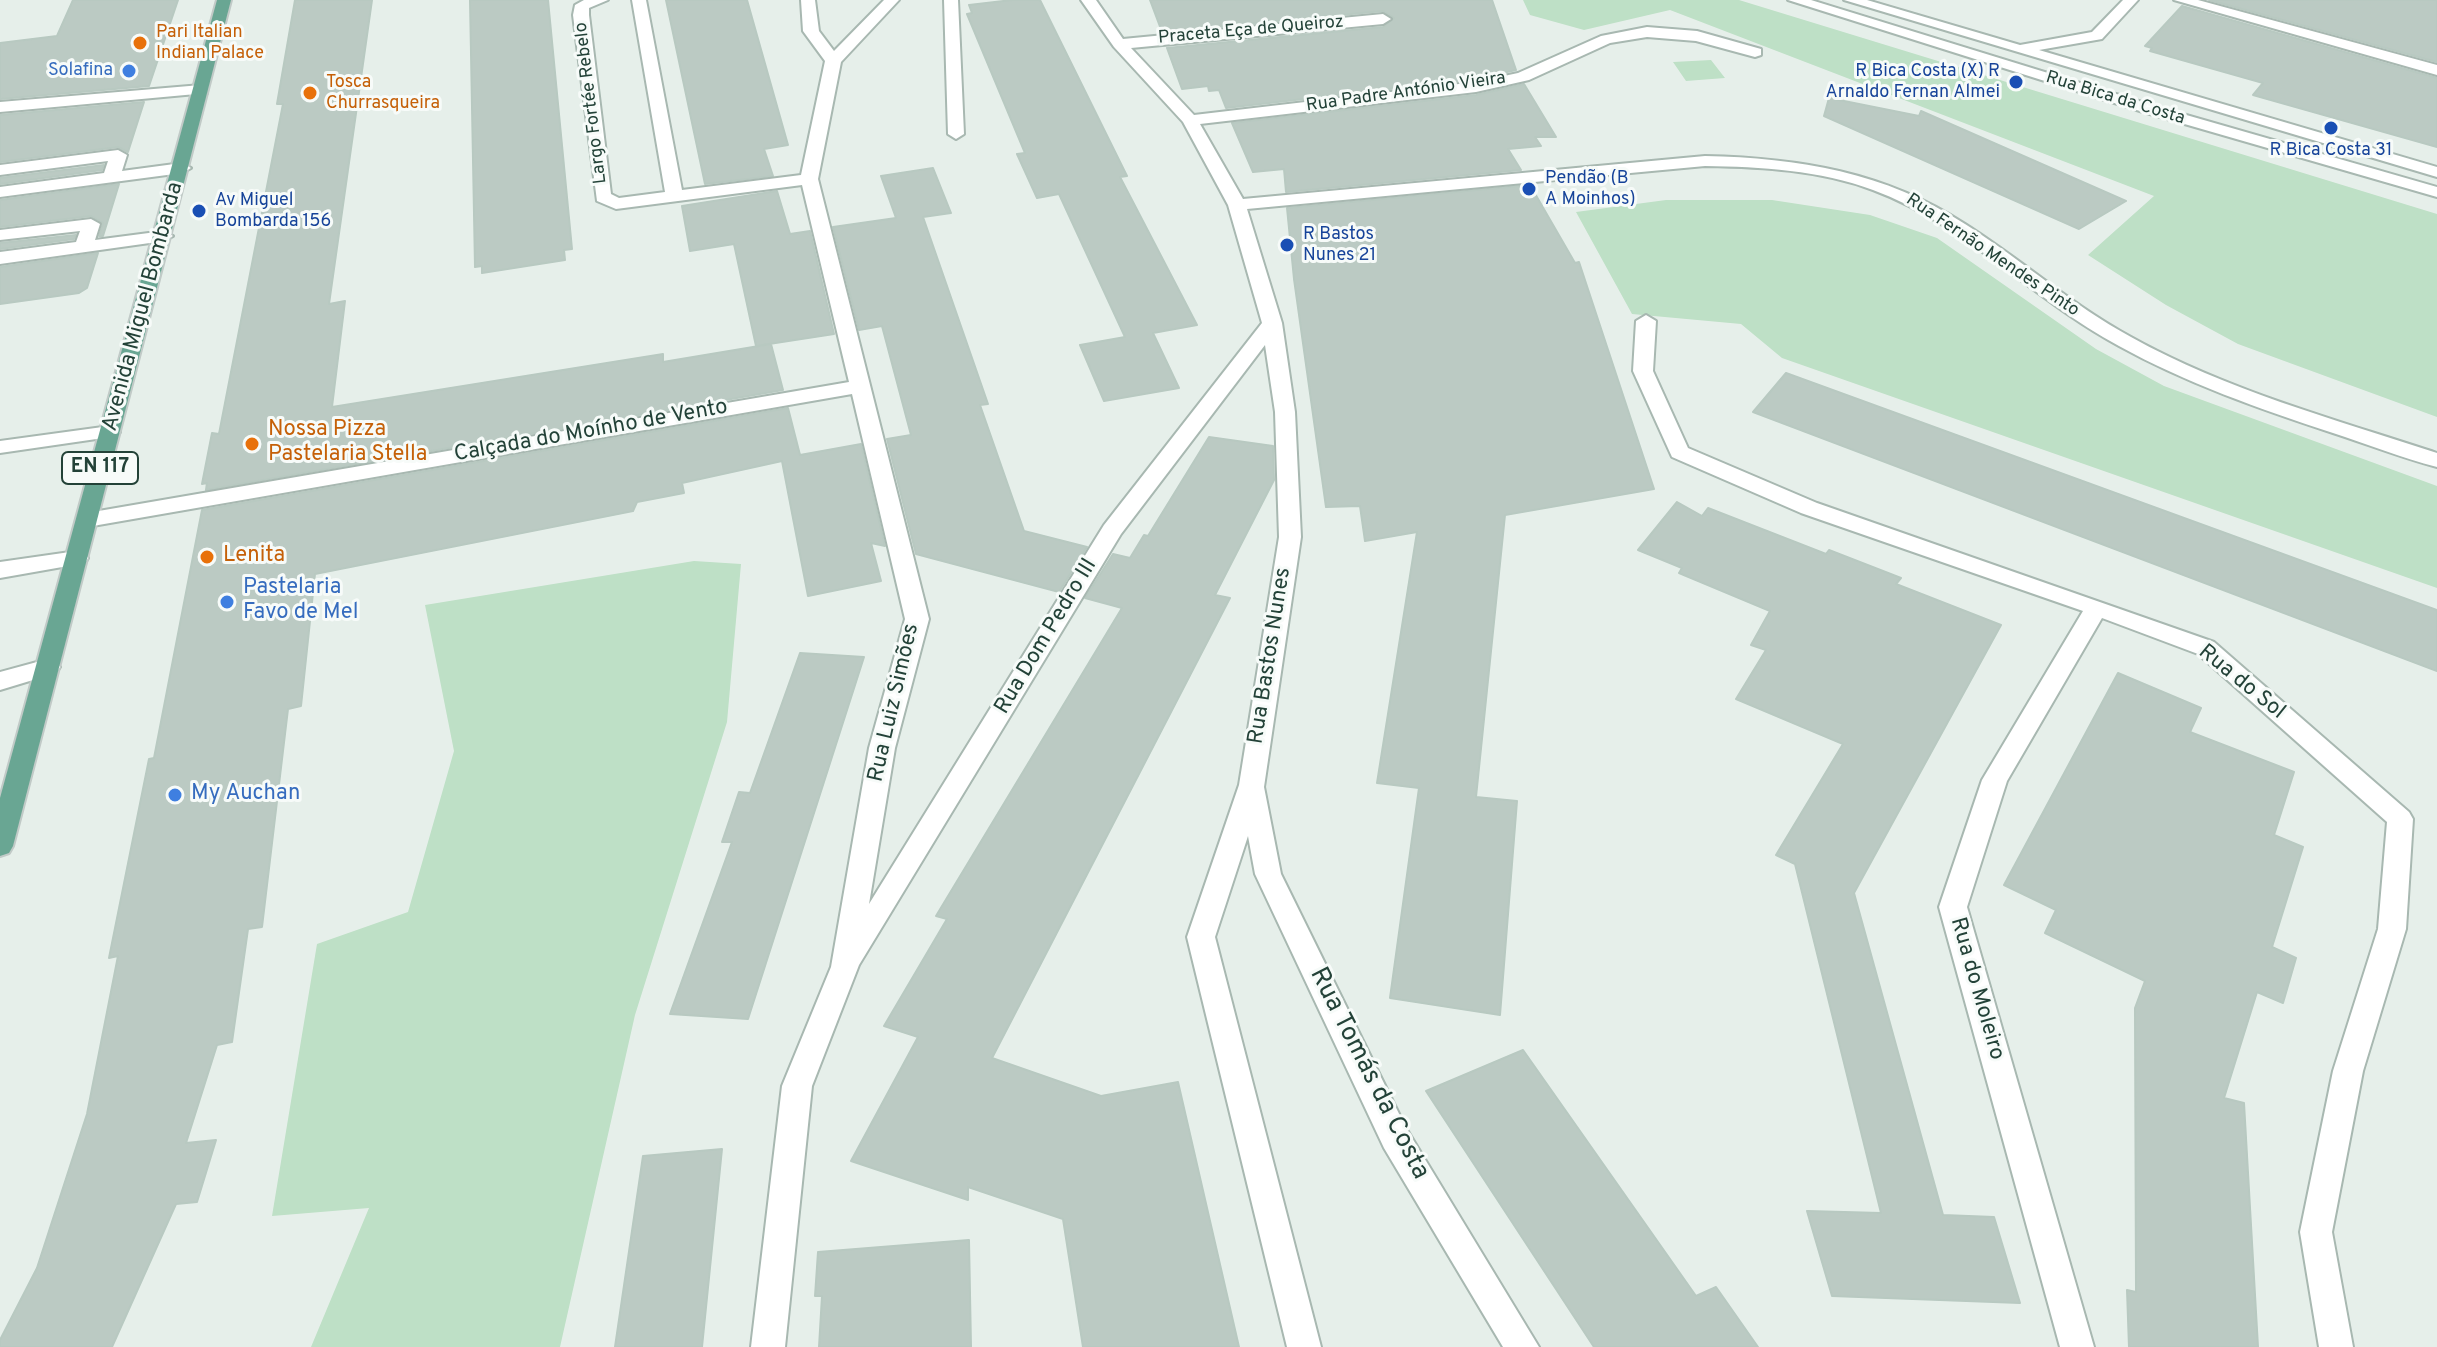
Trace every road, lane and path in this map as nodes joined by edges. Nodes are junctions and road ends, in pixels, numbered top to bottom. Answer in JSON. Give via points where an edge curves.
{"nodes":[{"id":1,"x":224,"y":0,"type":"edge"},
{"id":2,"x":601,"y":0,"type":"edge"},
{"id":3,"x":639,"y":0,"type":"edge"},
{"id":4,"x":808,"y":0,"type":"edge"},
{"id":5,"x":892,"y":0,"type":"edge"},
{"id":6,"x":951,"y":0,"type":"edge"},
{"id":7,"x":1088,"y":0,"type":"edge"},
{"id":8,"x":1795,"y":0,"type":"edge"},
{"id":9,"x":1851,"y":0,"type":"edge"},
{"id":10,"x":2131,"y":0,"type":"edge"},
{"id":11,"x":2181,"y":0,"type":"edge"},
{"id":12,"x":1383,"y":19,"type":"dead end"},
{"id":13,"x":811,"y":31,"type":"junction"},
{"id":14,"x":857,"y":35,"type":"junction"},
{"id":15,"x":2097,"y":36,"type":"junction"},
{"id":16,"x":1119,"y":44,"type":"junction"},
{"id":17,"x":2019,"y":49,"type":"junction"},
{"id":18,"x":1755,"y":52,"type":"dead end"},
{"id":19,"x":833,"y":61,"type":"junction"},
{"id":20,"x":2437,"y":70,"type":"edge"},
{"id":21,"x":2128,"y":81,"type":"junction"},
{"id":22,"x":201,"y":90,"type":"junction"},
{"id":23,"x":0,"y":107,"type":"edge"},
{"id":24,"x":1190,"y":120,"type":"junction"},
{"id":25,"x":956,"y":134,"type":"dead end"},
{"id":26,"x":182,"y":168,"type":"junction"},
{"id":27,"x":0,"y":170,"type":"edge"},
{"id":28,"x":2437,"y":172,"type":"edge"},
{"id":29,"x":112,"y":177,"type":"junction"},
{"id":30,"x":809,"y":179,"type":"junction"},
{"id":31,"x":0,"y":192,"type":"edge"},
{"id":32,"x":2437,"y":192,"type":"edge"},
{"id":33,"x":674,"y":196,"type":"junction"},
{"id":34,"x":1237,"y":205,"type":"junction"},
{"id":35,"x":0,"y":235,"type":"edge"},
{"id":36,"x":164,"y":236,"type":"junction"},
{"id":37,"x":84,"y":247,"type":"junction"},
{"id":38,"x":0,"y":258,"type":"edge"},
{"id":39,"x":1646,"y":321,"type":"dead end"},
{"id":40,"x":1272,"y":323,"type":"junction"},
{"id":41,"x":860,"y":386,"type":"junction"},
{"id":42,"x":110,"y":432,"type":"junction"},
{"id":43,"x":0,"y":447,"type":"edge"},
{"id":44,"x":2437,"y":460,"type":"edge"},
{"id":45,"x":87,"y":520,"type":"junction"},
{"id":46,"x":77,"y":558,"type":"junction"},
{"id":47,"x":0,"y":570,"type":"edge"},
{"id":48,"x":2097,"y":607,"type":"junction"},
{"id":49,"x":48,"y":667,"type":"junction"},
{"id":50,"x":0,"y":681,"type":"edge"},
{"id":51,"x":1252,"y":785,"type":"junction"},
{"id":52,"x":6,"y":800,"type":"edge"},
{"id":53,"x":0,"y":846,"type":"edge"},
{"id":54,"x":845,"y":967,"type":"junction"},
{"id":55,"x":768,"y":1347,"type":"edge"},
{"id":56,"x":1304,"y":1347,"type":"edge"},
{"id":57,"x":1522,"y":1347,"type":"edge"},
{"id":58,"x":2077,"y":1347,"type":"edge"},
{"id":59,"x":2336,"y":1347,"type":"edge"}],
"edges":[{"from":1,"to":22,"type":"main road","name":"Avenida Miguel Bombarda","number":"EN 117"},
{"from":2,"to":33,"type":"street","name":"Largo Fortée Rebelo","via":[[582,5],[581,15],[603,197],[616,204]]},
{"from":3,"to":33,"type":"street"},
{"from":4,"to":13,"type":"street"},
{"from":5,"to":14,"type":"street"},
{"from":6,"to":25,"type":"street"},
{"from":7,"to":16,"type":"street","name":"Rua Bastos Nunes"},
{"from":8,"to":32,"type":"street","name":"Rua Bica da Costa"},
{"from":9,"to":17,"type":"street","name":"Rua Bica da Costa"},
{"from":10,"to":15,"type":"street"},
{"from":11,"to":20,"type":"street"},
{"from":12,"to":16,"type":"street","name":"Praceta Eça de Queiroz"},
{"from":13,"to":14,"type":"street","via":[[840,38]]},
{"from":13,"to":19,"type":"street"},
{"from":14,"to":19,"type":"street"},
{"from":15,"to":17,"type":"street"},
{"from":15,"to":21,"type":"street","via":[[2109,63]]},
{"from":16,"to":24,"type":"street","name":"Rua Bastos Nunes"},
{"from":17,"to":21,"type":"street","name":"Rua Bica da Costa"},
{"from":18,"to":24,"type":"street","name":"Rua Padre António Vieira","via":[[1697,36],[1647,32],[1606,39],[1523,77],[1476,87]]},
{"from":19,"to":30,"type":"street","name":"Rua Luiz Simões"},
{"from":21,"to":28,"type":"street","name":"Rua Bica da Costa"},
{"from":22,"to":23,"type":"street"},
{"from":22,"to":26,"type":"main road","name":"Avenida Miguel Bombarda","number":"EN 117"},
{"from":24,"to":34,"type":"street","name":"Rua Bastos Nunes"},
{"from":26,"to":29,"type":"street"},
{"from":26,"to":36,"type":"main road","name":"Avenida Miguel Bombarda","number":"EN 117"},
{"from":27,"to":29,"type":"street","via":[[118,155]]},
{"from":29,"to":31,"type":"street"},
{"from":30,"to":33,"type":"street","name":"Largo Fortée Rebelo"},
{"from":30,"to":41,"type":"street","name":"Rua Luiz Simões"},
{"from":34,"to":40,"type":"street","name":"Rua Bastos Nunes"},
{"from":34,"to":44,"type":"street","name":"Rua Fernão Mendes Pinto","via":[[1705,161],[1830,173],[1877,185],[1921,205],[2071,309],[2159,359]]},
{"from":35,"to":37,"type":"street","via":[[91,224]]},
{"from":36,"to":37,"type":"street"},
{"from":36,"to":42,"type":"main road","name":"Avenida Miguel Bombarda","number":"EN 117"},
{"from":37,"to":38,"type":"street"},
{"from":39,"to":48,"type":"street","name":"Rua do Sol","via":[[1643,371],[1679,452],[1809,508]]},
{"from":40,"to":51,"type":"street","name":"Rua Bastos Nunes","via":[[1285,412],[1290,537]]},
{"from":40,"to":54,"type":"street","name":"Rua Dom Pedro III","via":[[1112,530]]},
{"from":41,"to":45,"type":"street","name":"Calçada do Moínho de Vento"},
{"from":41,"to":54,"type":"street","name":"Rua Luiz Simões","via":[[917,619],[882,748]]},
{"from":42,"to":43,"type":"street"},
{"from":42,"to":45,"type":"main road","name":"Avenida Miguel Bombarda","number":"EN 117"},
{"from":45,"to":46,"type":"main road","name":"Avenida Miguel Bombarda","number":"EN 117"},
{"from":46,"to":47,"type":"street"},
{"from":46,"to":49,"type":"main road","name":"Avenida Miguel Bombarda","number":"EN 117"},
{"from":48,"to":58,"type":"street","name":"Rua do Moleiro","via":[[1995,780],[1953,907]]},
{"from":48,"to":59,"type":"street","name":"Rua do Sol","via":[[2206,648],[2400,819],[2392,929],[2348,1071],[2316,1232]]},
{"from":49,"to":50,"type":"street"},
{"from":49,"to":52,"type":"main road","name":"Avenida Miguel Bombarda","number":"EN 117"},
{"from":51,"to":56,"type":"street","name":"Rua Bastos Nunes","via":[[1201,937]]},
{"from":51,"to":57,"type":"street","name":"Rua Tomás da Costa","via":[[1268,874],[1395,1138]]},
{"from":52,"to":53,"type":"main road","name":"Avenida Miguel Bombarda","number":"EN 117"},
{"from":54,"to":55,"type":"street","name":"Rua Luiz Simões","via":[[797,1086]]}]}
